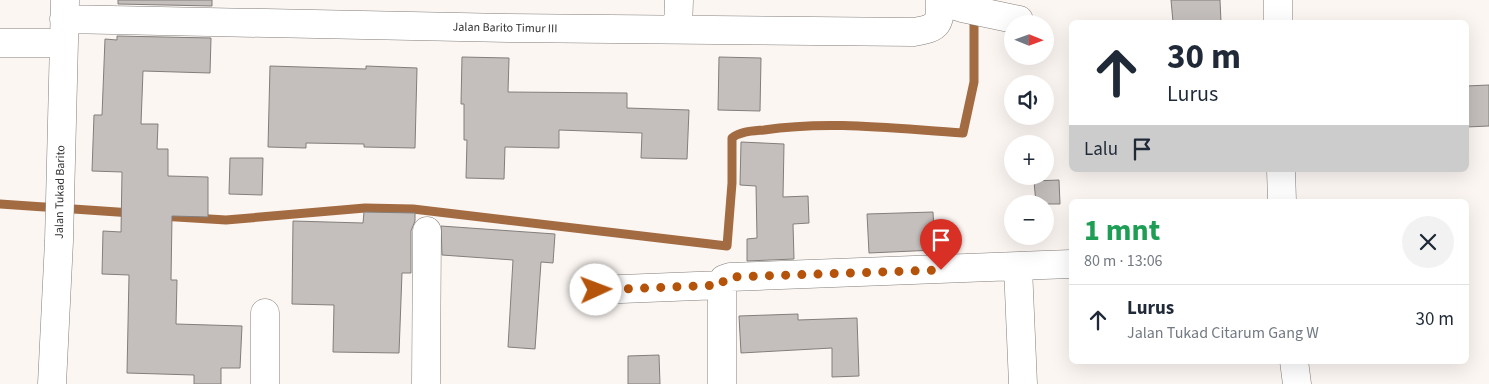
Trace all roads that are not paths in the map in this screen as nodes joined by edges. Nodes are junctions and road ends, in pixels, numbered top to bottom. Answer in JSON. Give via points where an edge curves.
{"nodes":[{"id":1,"x":679,"y":0,"type":"edge"},
{"id":2,"x":1278,"y":0,"type":"edge"},
{"id":3,"x":945,"y":7,"type":"edge"},
{"id":4,"x":1004,"y":17,"type":"edge"},
{"id":5,"x":1278,"y":20,"type":"edge"},
{"id":6,"x":64,"y":21,"type":"edge"},
{"id":7,"x":678,"y":29,"type":"junction"},
{"id":8,"x":0,"y":43,"type":"edge"},
{"id":9,"x":1281,"y":172,"type":"edge"},
{"id":10,"x":1282,"y":199,"type":"edge"},
{"id":11,"x":427,"y":231,"type":"dead end"},
{"id":12,"x":1069,"y":264,"type":"edge"},
{"id":13,"x":1018,"y":267,"type":"junction"},
{"id":14,"x":722,"y":285,"type":"junction"},
{"id":15,"x":596,"y":290,"type":"dead end"},
{"id":16,"x":265,"y":313,"type":"dead end"},
{"id":17,"x":1294,"y":364,"type":"edge"},
{"id":18,"x":52,"y":384,"type":"edge"},
{"id":19,"x":265,"y":384,"type":"edge"},
{"id":20,"x":426,"y":384,"type":"edge"},
{"id":21,"x":722,"y":384,"type":"edge"},
{"id":22,"x":1023,"y":384,"type":"edge"},
{"id":23,"x":1297,"y":384,"type":"edge"}],
"edges":[{"from":1,"to":7,"type":"street"},
{"from":2,"to":5,"type":"street"},
{"from":3,"to":4,"type":"street"},
{"from":3,"to":7,"type":"street","name":"Jalan Barito Timur III","via":[[936,26],[914,32]]},
{"from":6,"to":7,"type":"street","name":"Jalan Barito Timur III"},
{"from":6,"to":8,"type":"street","name":"Jalan Barito Timur III"},
{"from":6,"to":18,"type":"street","name":"Jalan Tukad Barito"},
{"from":9,"to":10,"type":"street"},
{"from":11,"to":20,"type":"street"},
{"from":12,"to":13,"type":"street"},
{"from":13,"to":14,"type":"street","via":[[730,277],[724,279]]},
{"from":13,"to":22,"type":"street"},
{"from":14,"to":15,"type":"street"},
{"from":14,"to":21,"type":"street"},
{"from":16,"to":19,"type":"street"},
{"from":17,"to":23,"type":"street"}]}
